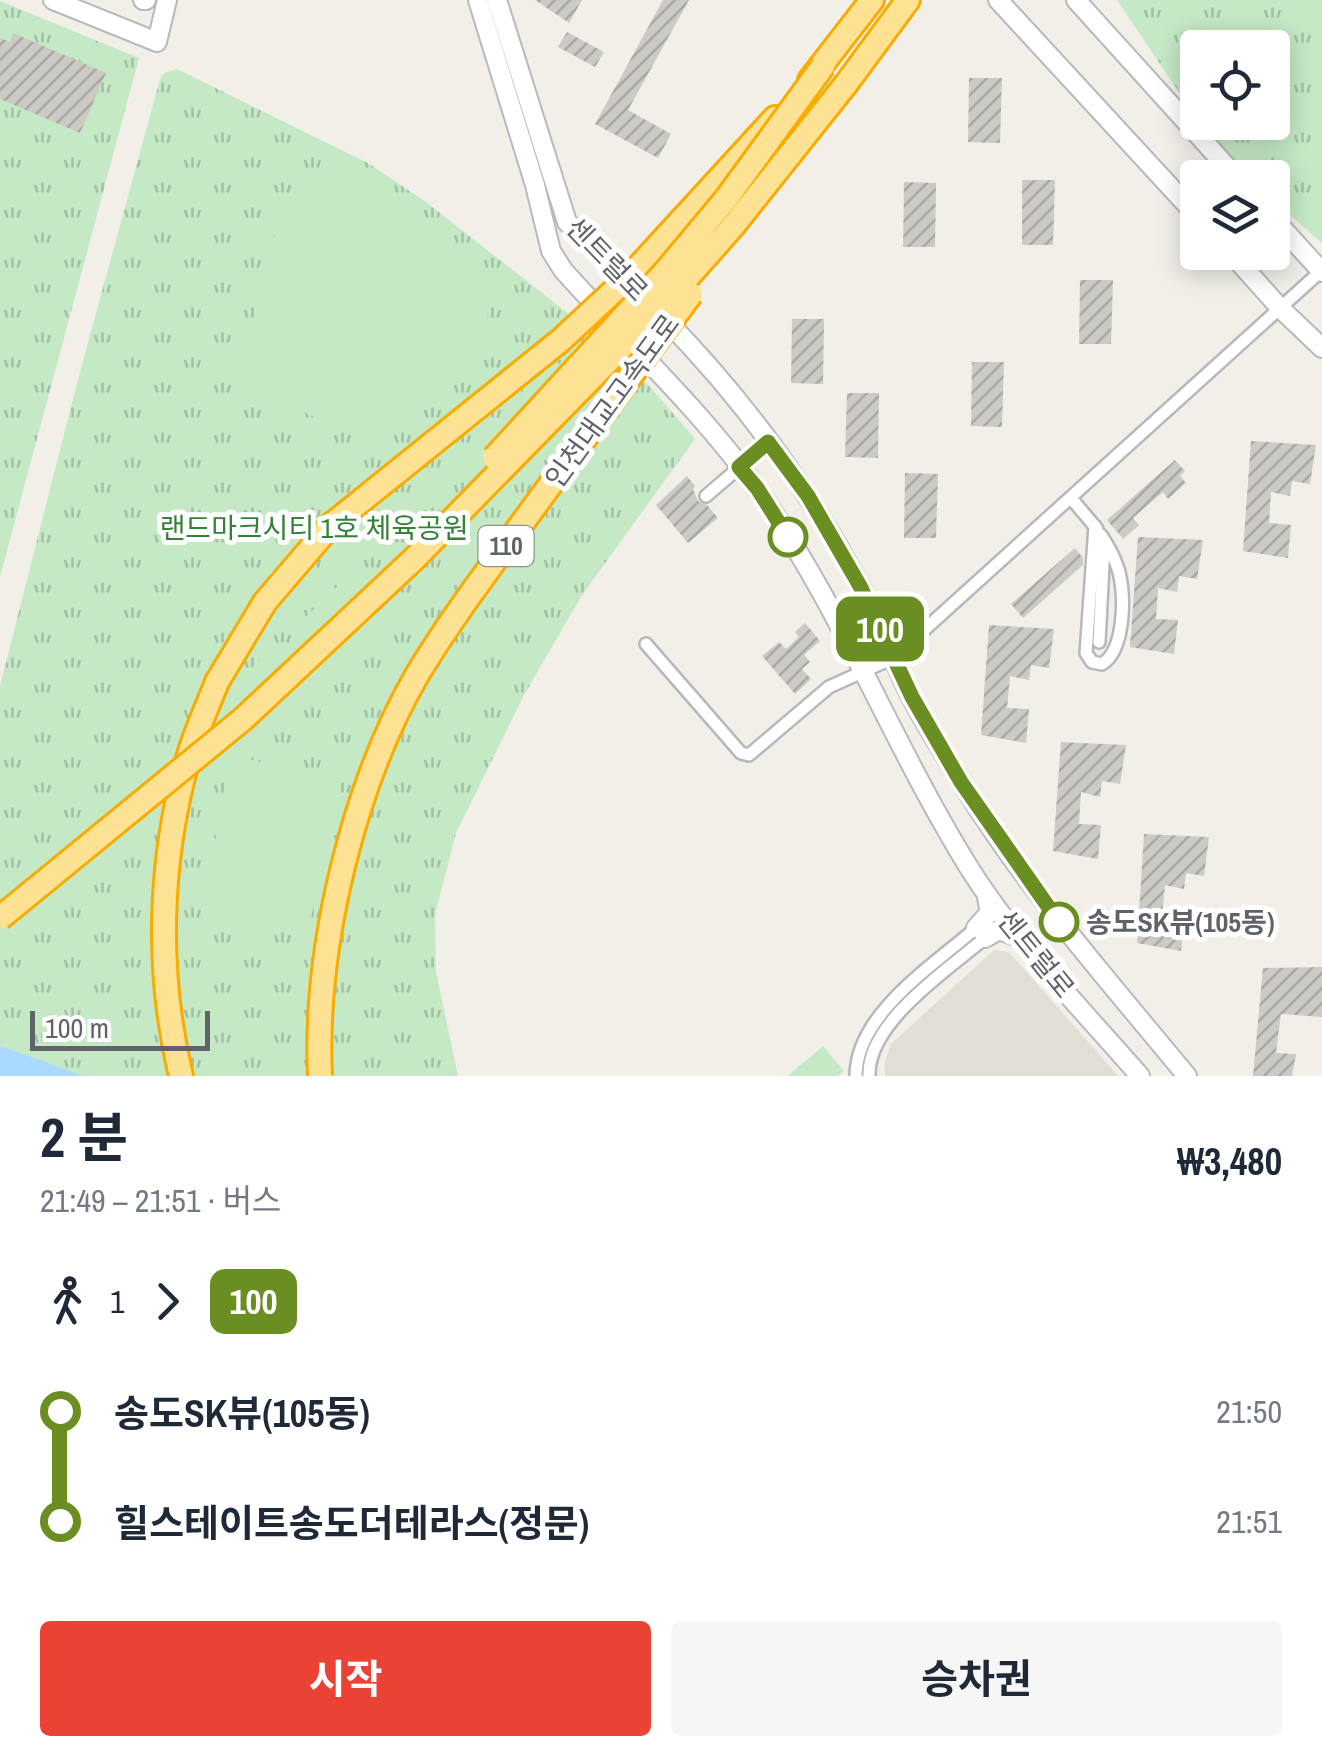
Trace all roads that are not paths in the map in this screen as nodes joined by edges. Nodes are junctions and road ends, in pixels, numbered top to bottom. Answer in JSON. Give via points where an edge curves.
{"nodes":[{"id":1,"x":54,"y":0,"type":"edge"},
{"id":2,"x":167,"y":0,"type":"edge"},
{"id":3,"x":478,"y":0,"type":"edge"},
{"id":4,"x":497,"y":0,"type":"edge"},
{"id":5,"x":872,"y":0,"type":"edge"},
{"id":6,"x":908,"y":0,"type":"edge"},
{"id":7,"x":998,"y":0,"type":"edge"},
{"id":8,"x":1076,"y":0,"type":"edge"},
{"id":9,"x":823,"y":66,"type":"junction"},
{"id":10,"x":846,"y":84,"type":"junction"},
{"id":11,"x":1221,"y":160,"type":"edge"},
{"id":12,"x":1180,"y":197,"type":"edge"},
{"id":13,"x":1290,"y":237,"type":"edge"},
{"id":14,"x":1246,"y":270,"type":"edge"},
{"id":15,"x":1321,"y":271,"type":"edge"},
{"id":16,"x":1280,"y":308,"type":"junction"},
{"id":17,"x":1322,"y":348,"type":"edge"},
{"id":18,"x":768,"y":442,"type":"junction"},
{"id":19,"x":739,"y":467,"type":"junction"},
{"id":20,"x":706,"y":496,"type":"dead end"},
{"id":21,"x":1070,"y":498,"type":"junction"},
{"id":22,"x":1098,"y":531,"type":"junction"},
{"id":23,"x":1099,"y":642,"type":"dead end"},
{"id":24,"x":646,"y":644,"type":"dead end"},
{"id":25,"x":893,"y":658,"type":"junction"},
{"id":26,"x":864,"y":671,"type":"junction"},
{"id":27,"x":984,"y":888,"type":"junction"},
{"id":28,"x":0,"y":904,"type":"edge"},
{"id":29,"x":0,"y":918,"type":"edge"},
{"id":30,"x":980,"y":933,"type":"junction"},
{"id":31,"x":1018,"y":936,"type":"junction"},
{"id":32,"x":181,"y":1076,"type":"edge"},
{"id":33,"x":320,"y":1076,"type":"edge"},
{"id":34,"x":856,"y":1076,"type":"edge"},
{"id":35,"x":869,"y":1076,"type":"edge"},
{"id":36,"x":1140,"y":1076,"type":"edge"},
{"id":37,"x":1187,"y":1076,"type":"edge"}],
"edges":[{"from":1,"to":2,"type":"main road","via":[[157,42]]},
{"from":3,"to":19,"type":"main road","name":"센트럴로","via":[[563,270],[660,371]]},
{"from":4,"to":18,"type":"main road","name":"센트럴로","via":[[566,222],[686,342]]},
{"from":5,"to":9,"type":"highway","name":"인천대교고속도로"},
{"from":6,"to":10,"type":"highway","name":"인천대교고속도로","number":"110"},
{"from":7,"to":12,"type":"main road"},
{"from":8,"to":11,"type":"main road"},
{"from":9,"to":28,"type":"highway","name":"인천대교고속도로","bridge":true,"via":[[665,272],[406,550],[234,710]]},
{"from":9,"to":32,"type":"highway","name":"인천대교고속도로","bridge":true,"via":[[632,274],[330,526],[265,602],[217,682],[188,759],[170,837],[164,953]]},
{"from":10,"to":29,"type":"highway","name":"인천대교고속도로","bridge":true,"via":[[666,303],[415,558],[243,719]]},
{"from":10,"to":33,"type":"highway","name":"인천대교고속도로","number":"110","bridge":true,"via":[[480,580],[416,677],[378,760],[332,913]]},
{"from":13,"to":15,"type":"main road"},
{"from":14,"to":16,"type":"main road"},
{"from":15,"to":16,"type":"street"},
{"from":16,"to":17,"type":"main road"},
{"from":16,"to":21,"type":"street"},
{"from":18,"to":19,"type":"street"},
{"from":18,"to":25,"type":"main road","name":"센트럴로","via":[[808,496]]},
{"from":19,"to":20,"type":"street"},
{"from":19,"to":26,"type":"main road","name":"센트럴로","via":[[827,598]]},
{"from":21,"to":22,"type":"street"},
{"from":21,"to":25,"type":"street"},
{"from":22,"to":22,"type":"street","via":[[1086,653],[1102,664],[1115,648],[1121,607],[1114,557]]},
{"from":22,"to":23,"type":"street","via":[[1105,555]]},
{"from":24,"to":26,"type":"street","via":[[745,755],[829,687]]},
{"from":25,"to":26,"type":"street"},
{"from":25,"to":37,"type":"main road","name":"센트럴로","via":[[1004,848]]},
{"from":26,"to":27,"type":"main road","name":"센트럴로"},
{"from":27,"to":30,"type":"main road","via":[[990,912]]},
{"from":27,"to":31,"type":"main road","name":"센트럴로"},
{"from":30,"to":31,"type":"main road"},
{"from":30,"to":34,"type":"street","via":[[875,1020],[859,1050]]},
{"from":30,"to":35,"type":"street","via":[[883,1029],[870,1055]]},
{"from":31,"to":36,"type":"main road","name":"센트럴로"}]}
